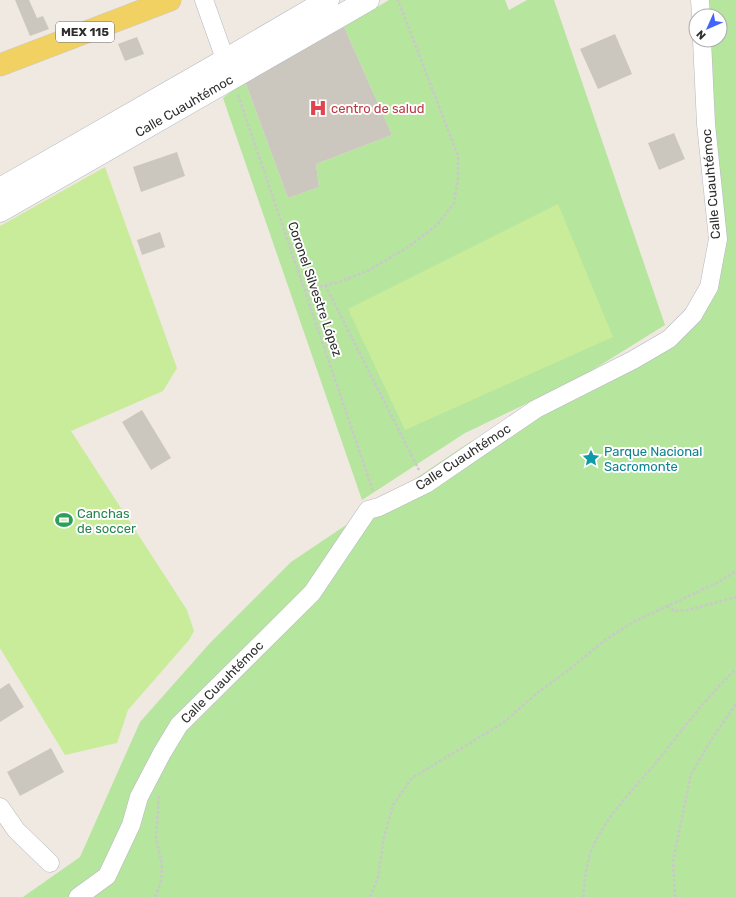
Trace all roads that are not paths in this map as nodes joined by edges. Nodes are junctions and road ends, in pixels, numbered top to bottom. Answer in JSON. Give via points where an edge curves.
{"nodes":[{"id":1,"x":170,"y":0,"type":"edge"},
{"id":2,"x":204,"y":0,"type":"edge"},
{"id":3,"x":368,"y":0,"type":"edge"},
{"id":4,"x":328,"y":7,"type":"edge"},
{"id":5,"x":702,"y":48,"type":"edge"},
{"id":6,"x":0,"y":64,"type":"edge"},
{"id":7,"x":229,"y":69,"type":"junction"},
{"id":8,"x":85,"y":151,"type":"junction"},
{"id":9,"x":0,"y":189,"type":"edge"},
{"id":10,"x":0,"y":211,"type":"edge"},
{"id":11,"x":0,"y":807,"type":"edge"},
{"id":12,"x":50,"y":863,"type":"dead end"},
{"id":13,"x":78,"y":897,"type":"edge"}],
"edges":[{"from":1,"to":6,"type":"main road","number":"MEX 115"},
{"from":2,"to":7,"type":"street"},
{"from":3,"to":4,"type":"main road","name":"Calle Cuauhtémoc"},
{"from":4,"to":7,"type":"main road","name":"Calle Cuauhtémoc"},
{"from":5,"to":13,"type":"street","name":"Calle Cuauhtémoc","via":[[706,124],[718,239],[709,287],[693,315],[669,339],[536,409],[426,484],[368,510],[312,593],[179,725],[139,797],[131,825],[107,876]]},
{"from":7,"to":8,"type":"main road","name":"Calle Cuauhtémoc"},
{"from":8,"to":9,"type":"main road","name":"Calle Cuauhtémoc"},
{"from":8,"to":10,"type":"main road","name":"Calle Cuauhtémoc"},
{"from":11,"to":12,"type":"street","via":[[16,830]]}]}
